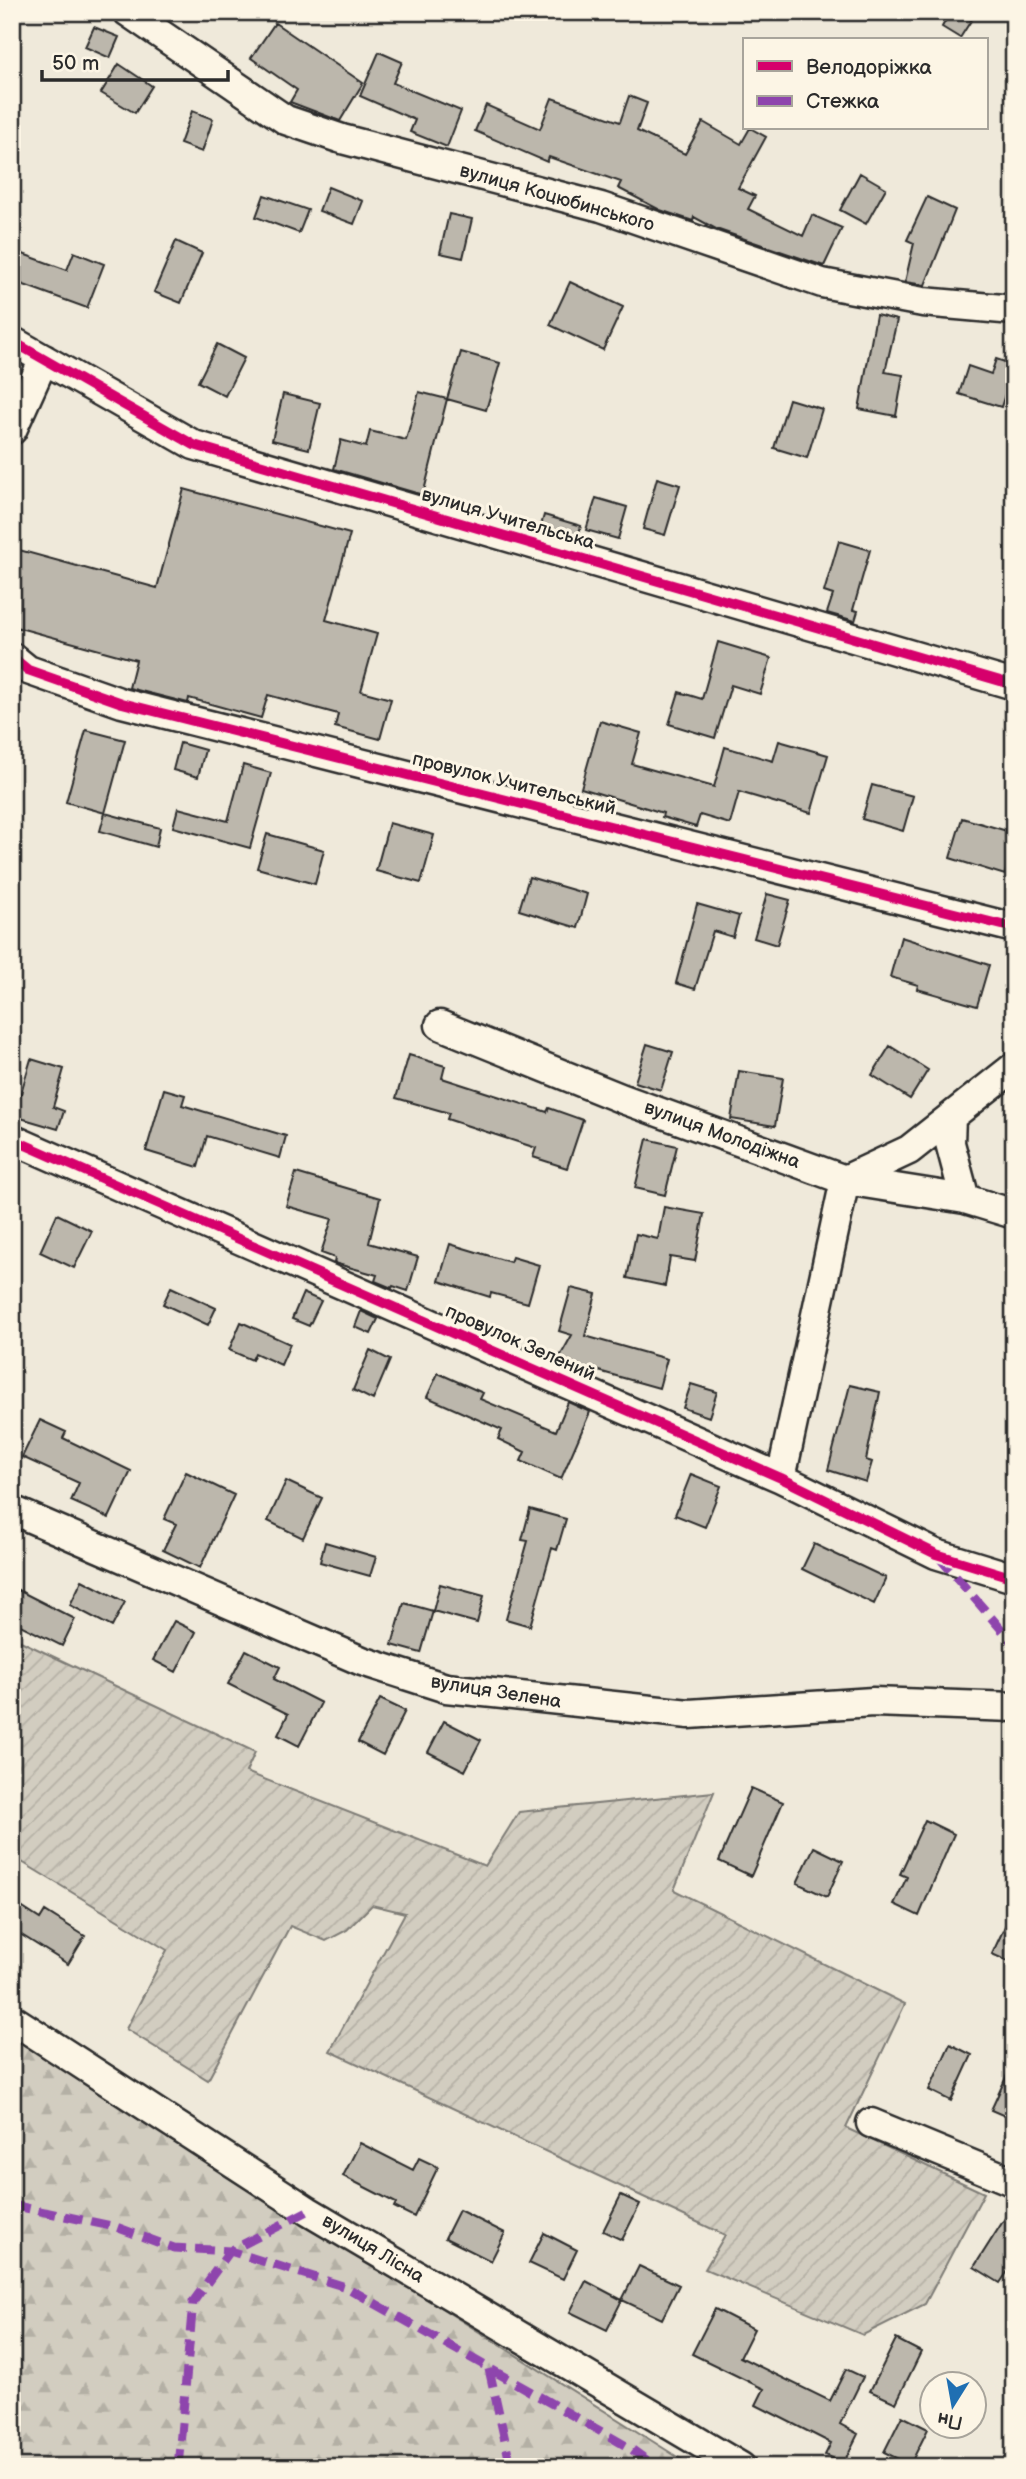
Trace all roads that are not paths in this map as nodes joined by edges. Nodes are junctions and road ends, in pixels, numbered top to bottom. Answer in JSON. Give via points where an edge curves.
{"nodes":[{"id":1,"x":128,"y":12,"type":"edge"},
{"id":2,"x":1014,"y":310,"type":"edge"},
{"id":3,"x":12,"y":341,"type":"edge"},
{"id":4,"x":44,"y":359,"type":"junction"},
{"id":5,"x":12,"y":430,"type":"edge"},
{"id":6,"x":12,"y":657,"type":"edge"},
{"id":7,"x":1014,"y":685,"type":"edge"},
{"id":8,"x":1014,"y":928,"type":"edge"},
{"id":9,"x":440,"y":1025,"type":"dead end"},
{"id":10,"x":1014,"y":1067,"type":"edge"},
{"id":11,"x":951,"y":1117,"type":"junction"},
{"id":12,"x":12,"y":1139,"type":"edge"},
{"id":13,"x":845,"y":1180,"type":"junction"},
{"id":14,"x":965,"y":1199,"type":"junction"},
{"id":15,"x":1014,"y":1214,"type":"edge"},
{"id":16,"x":781,"y":1478,"type":"junction"},
{"id":17,"x":12,"y":1510,"type":"edge"},
{"id":18,"x":1014,"y":1578,"type":"edge"},
{"id":19,"x":1014,"y":1707,"type":"edge"},
{"id":20,"x":12,"y":2019,"type":"edge"},
{"id":21,"x":871,"y":2123,"type":"dead end"},
{"id":22,"x":1014,"y":2182,"type":"edge"},
{"id":23,"x":741,"y":2467,"type":"edge"}],
"edges":[{"from":1,"to":2,"type":"street","name":"вулиця Коцюбинського","via":[[286,120],[342,139],[601,207],[822,283],[923,302]]},
{"from":3,"to":4,"type":"street","name":"вулиця Учительська"},
{"from":4,"to":5,"type":"street"},
{"from":4,"to":7,"type":"street","name":"вулиця Учительська","via":[[194,445]]},
{"from":6,"to":8,"type":"street","name":"провулок Учительський","via":[[28,670],[122,703]]},
{"from":9,"to":13,"type":"street","name":"вулиця Молодіжна","via":[[623,1099]]},
{"from":10,"to":11,"type":"street"},
{"from":11,"to":13,"type":"street","via":[[909,1150]]},
{"from":11,"to":14,"type":"street","via":[[950,1143]]},
{"from":12,"to":16,"type":"street","name":"провулок Зелений"},
{"from":13,"to":14,"type":"street","name":"вулиця Молодіжна"},
{"from":13,"to":16,"type":"street"},
{"from":14,"to":15,"type":"street","name":"вулиця Молодіжна"},
{"from":16,"to":18,"type":"street","name":"провулок Зелений","via":[[936,1554]]},
{"from":17,"to":19,"type":"street","name":"вулиця Зелена","via":[[362,1661],[446,1688],[689,1714],[873,1702]]},
{"from":20,"to":23,"type":"street","name":"вулиця Лісна","via":[[308,2211]]},
{"from":21,"to":22,"type":"street"}]}
